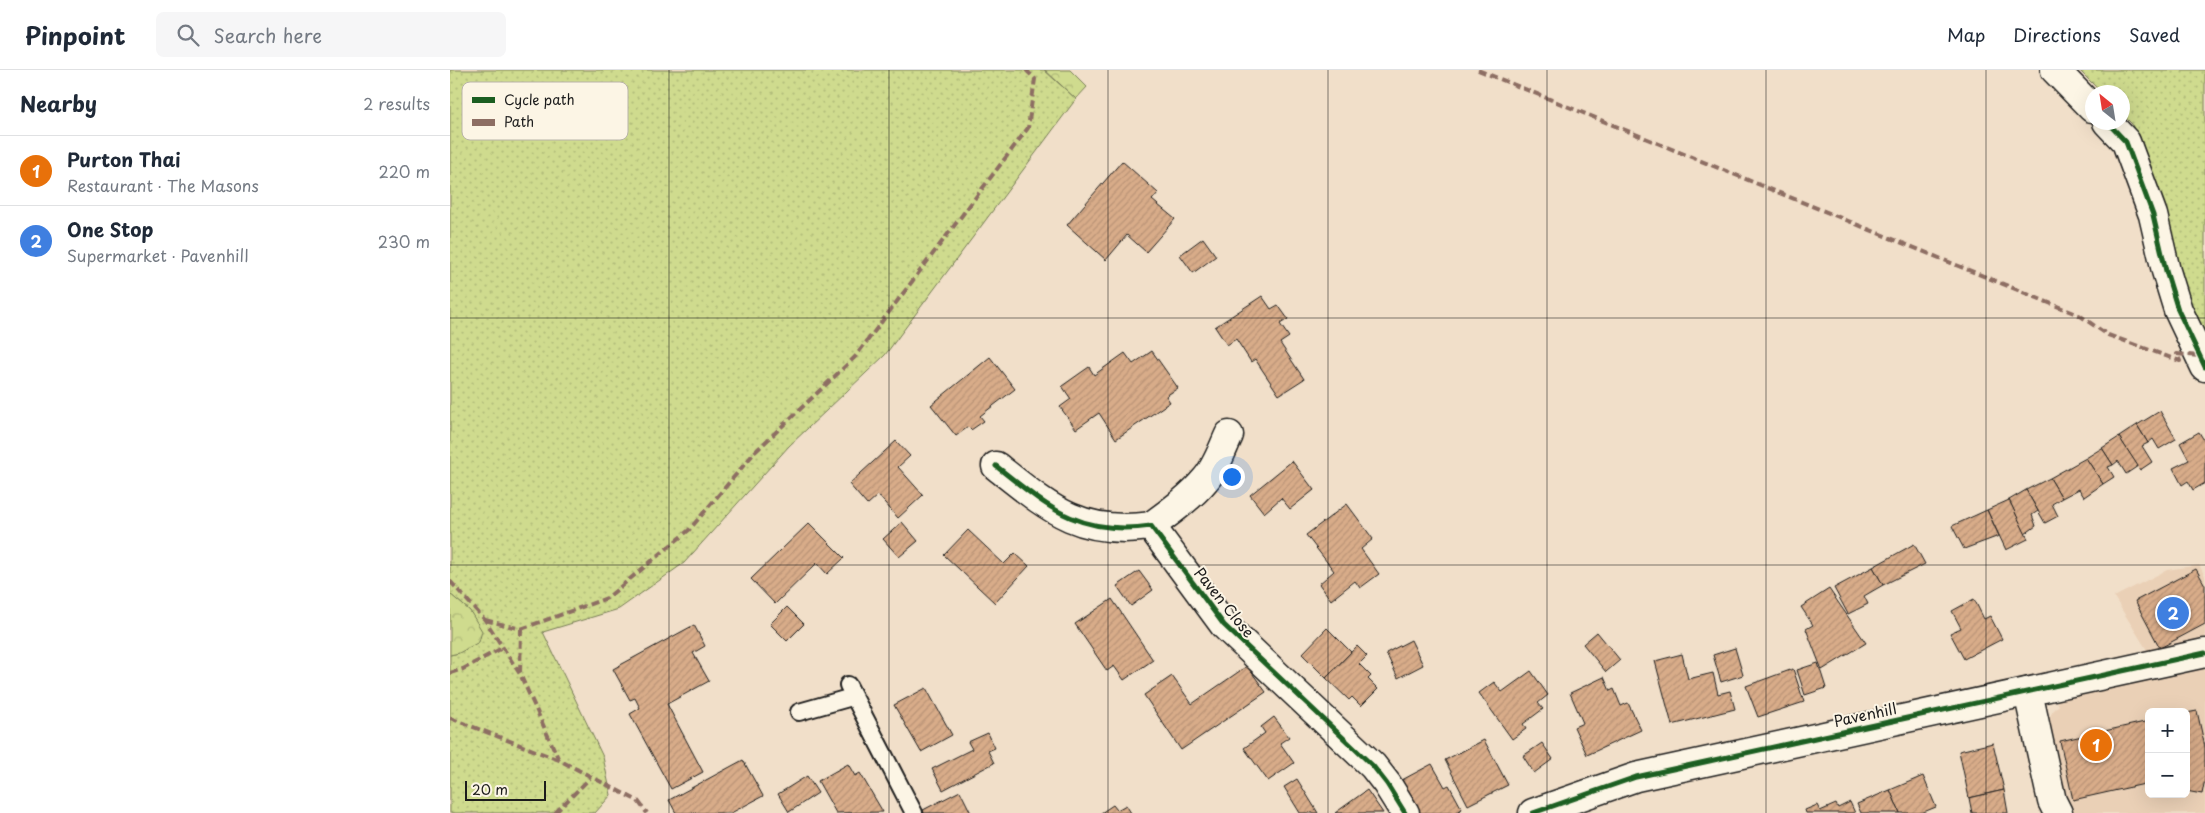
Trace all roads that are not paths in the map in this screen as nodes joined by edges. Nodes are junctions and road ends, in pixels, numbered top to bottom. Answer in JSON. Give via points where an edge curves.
{"nodes":[{"id":1,"x":2055,"y":70,"type":"edge"},
{"id":2,"x":2085,"y":101,"type":"edge"},
{"id":3,"x":2115,"y":130,"type":"edge"},
{"id":4,"x":2205,"y":367,"type":"edge"},
{"id":5,"x":1229,"y":435,"type":"dead end"},
{"id":6,"x":996,"y":466,"type":"dead end"},
{"id":7,"x":1151,"y":526,"type":"junction"},
{"id":8,"x":2205,"y":652,"type":"edge"},
{"id":9,"x":2028,"y":692,"type":"junction"},
{"id":10,"x":799,"y":712,"type":"dead end"},
{"id":11,"x":914,"y":813,"type":"edge"},
{"id":12,"x":1405,"y":813,"type":"edge"},
{"id":13,"x":1533,"y":813,"type":"edge"},
{"id":14,"x":2058,"y":813,"type":"edge"}],
"edges":[{"from":1,"to":2,"type":"street"},
{"from":3,"to":4,"type":"street","via":[[2126,142],[2153,215],[2178,310]]},
{"from":5,"to":7,"type":"street","via":[[1206,480],[1179,506]]},
{"from":6,"to":7,"type":"street","via":[[1058,513],[1111,528]]},
{"from":7,"to":12,"type":"street","name":"Paven Close","via":[[1224,625],[1372,766]]},
{"from":8,"to":9,"type":"street","name":"Pavenhill"},
{"from":9,"to":13,"type":"street","name":"Pavenhill","via":[[1636,776]]},
{"from":9,"to":14,"type":"street","via":[[2052,801]]},
{"from":10,"to":11,"type":"lane","via":[[850,691]]}]}
